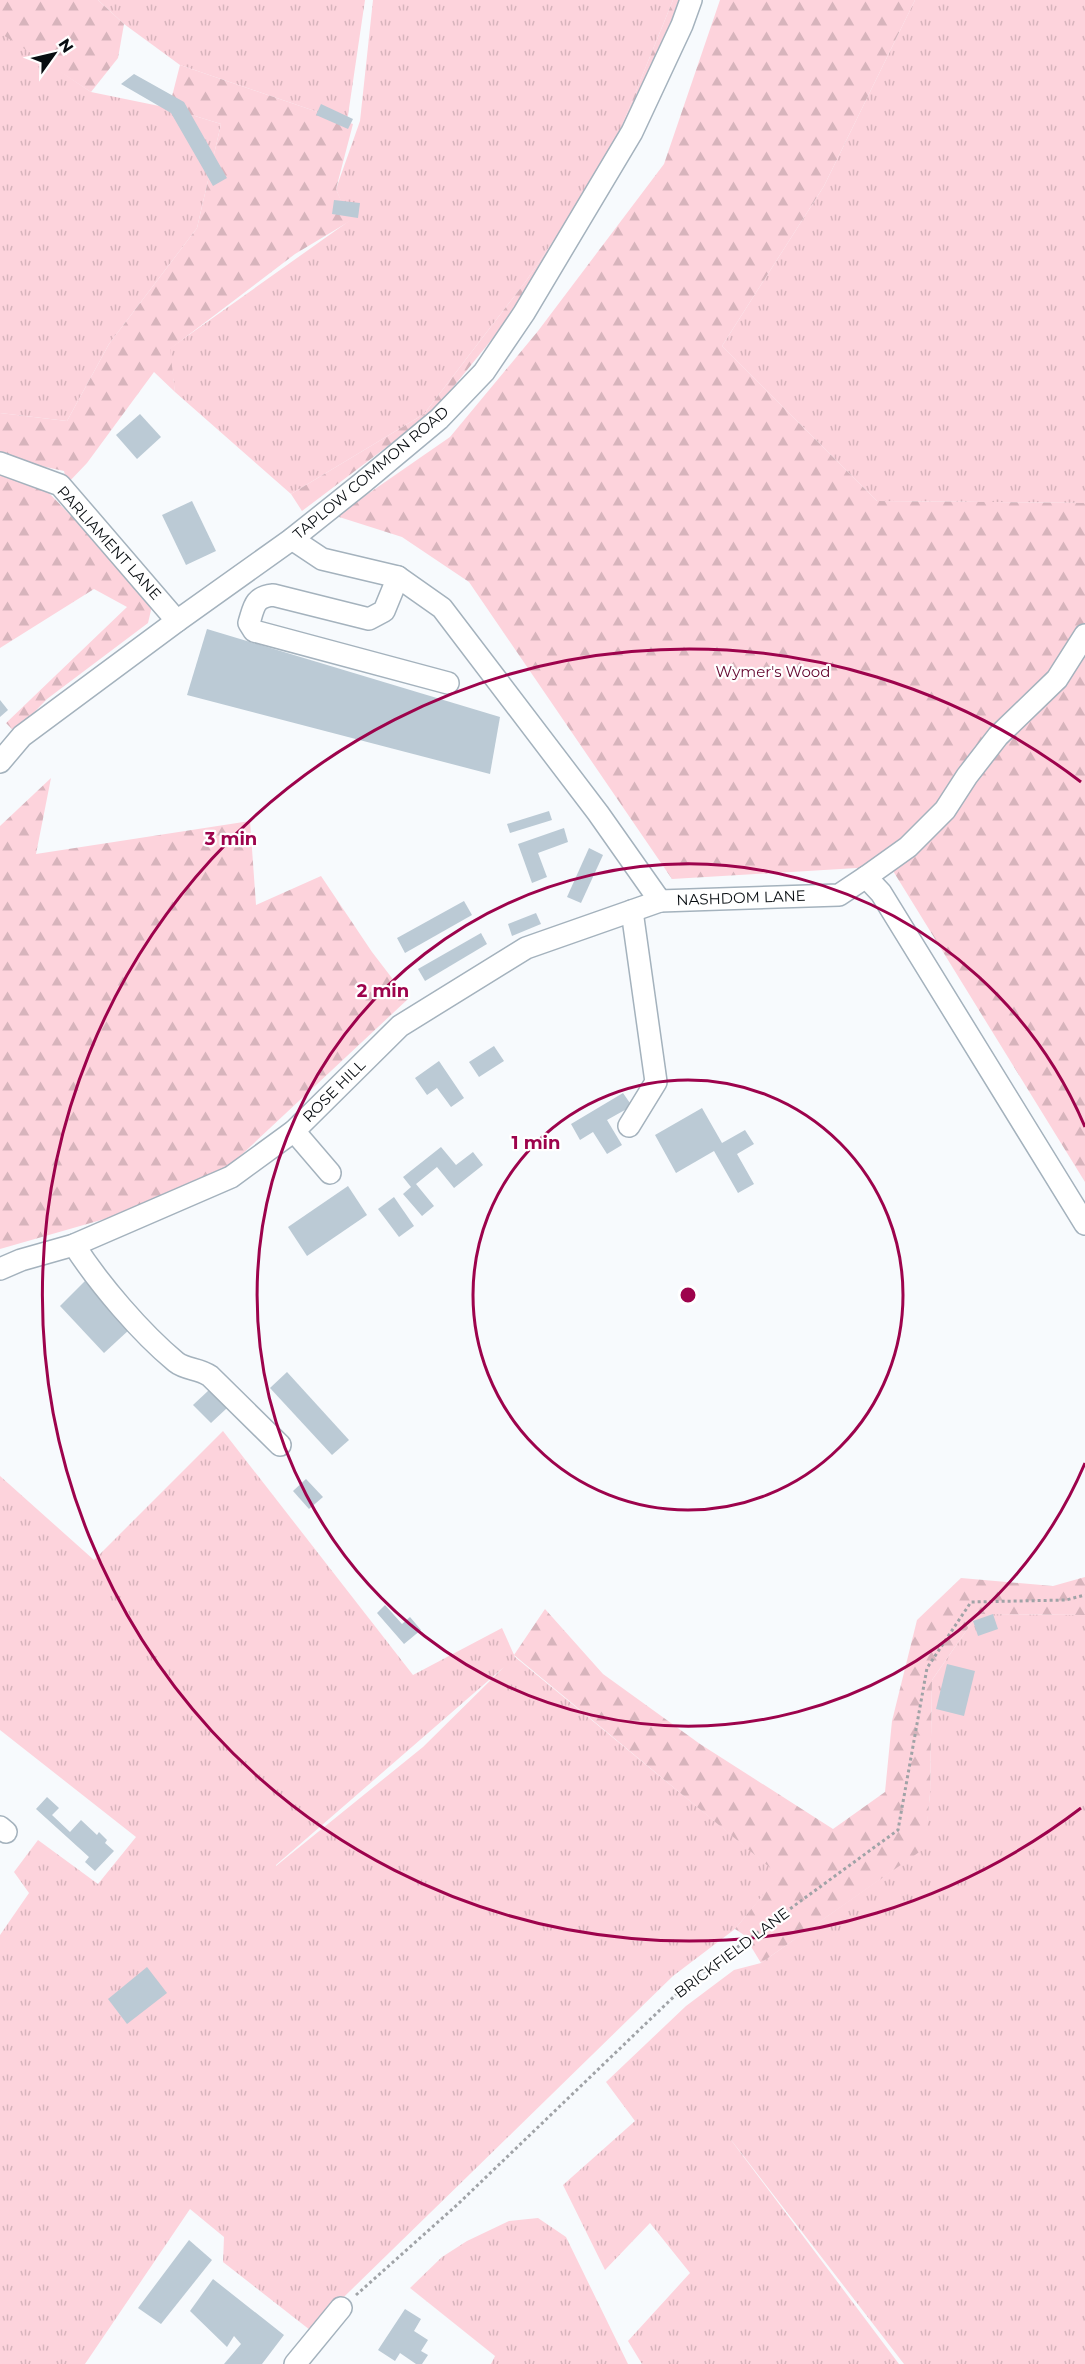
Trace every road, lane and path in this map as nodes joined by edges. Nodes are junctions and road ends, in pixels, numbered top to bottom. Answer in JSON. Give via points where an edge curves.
{"nodes":[{"id":1,"x":691,"y":0,"type":"edge"},
{"id":2,"x":0,"y":463,"type":"edge"},
{"id":3,"x":292,"y":539,"type":"junction"},
{"id":4,"x":398,"y":577,"type":"junction"},
{"id":5,"x":177,"y":621,"type":"junction"},
{"id":6,"x":1085,"y":635,"type":"edge"},
{"id":7,"x":448,"y":683,"type":"dead end"},
{"id":8,"x":0,"y":762,"type":"edge"},
{"id":9,"x":866,"y":877,"type":"junction"},
{"id":10,"x":660,"y":901,"type":"junction"},
{"id":11,"x":632,"y":911,"type":"junction"},
{"id":12,"x":629,"y":1126,"type":"dead end"},
{"id":13,"x":294,"y":1131,"type":"junction"},
{"id":14,"x":330,"y":1173,"type":"dead end"},
{"id":15,"x":1085,"y":1224,"type":"edge"},
{"id":16,"x":75,"y":1245,"type":"junction"},
{"id":17,"x":0,"y":1269,"type":"edge"},
{"id":18,"x":279,"y":1445,"type":"dead end"},
{"id":19,"x":1085,"y":1594,"type":"edge"},
{"id":20,"x":341,"y":2308,"type":"joint"},
{"id":21,"x":295,"y":2364,"type":"edge"}],
"edges":[{"from":1,"to":3,"type":"street","name":"TAPLOW COMMON ROAD","via":[[632,132],[524,313],[484,372],[439,419]]},
{"from":2,"to":5,"type":"street","name":"PARLIAMENT LANE","via":[[60,485]]},
{"from":3,"to":4,"type":"street","name":"NASHDOM LANE","via":[[322,559]]},
{"from":3,"to":5,"type":"street","name":"TAPLOW COMMON ROAD"},
{"from":4,"to":7,"type":"street","via":[[384,611],[369,619],[273,595],[263,596],[254,604],[249,623],[254,631]]},
{"from":4,"to":10,"type":"street","name":"NASHDOM LANE","via":[[442,608]]},
{"from":5,"to":8,"type":"street","name":"TAPLOW COMMON ROAD","via":[[22,736]]},
{"from":6,"to":9,"type":"street","name":"NASHDOM LANE","via":[[1057,679],[998,736],[945,810],[908,847]]},
{"from":9,"to":10,"type":"street","name":"NASHDOM LANE","via":[[839,894]]},
{"from":9,"to":15,"type":"street","via":[[887,903]]},
{"from":10,"to":11,"type":"street","name":"ROSE HILL"},
{"from":11,"to":12,"type":"street","via":[[656,1082]]},
{"from":11,"to":13,"type":"street","name":"ROSE HILL","via":[[526,948],[400,1026]]},
{"from":13,"to":14,"type":"street"},
{"from":13,"to":16,"type":"street","name":"ROSE HILL","via":[[231,1177]]},
{"from":16,"to":17,"type":"street","name":"ROSE HILL"},
{"from":16,"to":18,"type":"street","via":[[100,1283],[160,1347],[184,1367],[202,1370],[210,1376]]},
{"from":19,"to":20,"type":"path","name":"BRICKFIELD LANE","via":[[1066,1600],[971,1602],[927,1668],[898,1830],[687,1984],[466,2197]]},
{"from":20,"to":21,"type":"street"}]}
